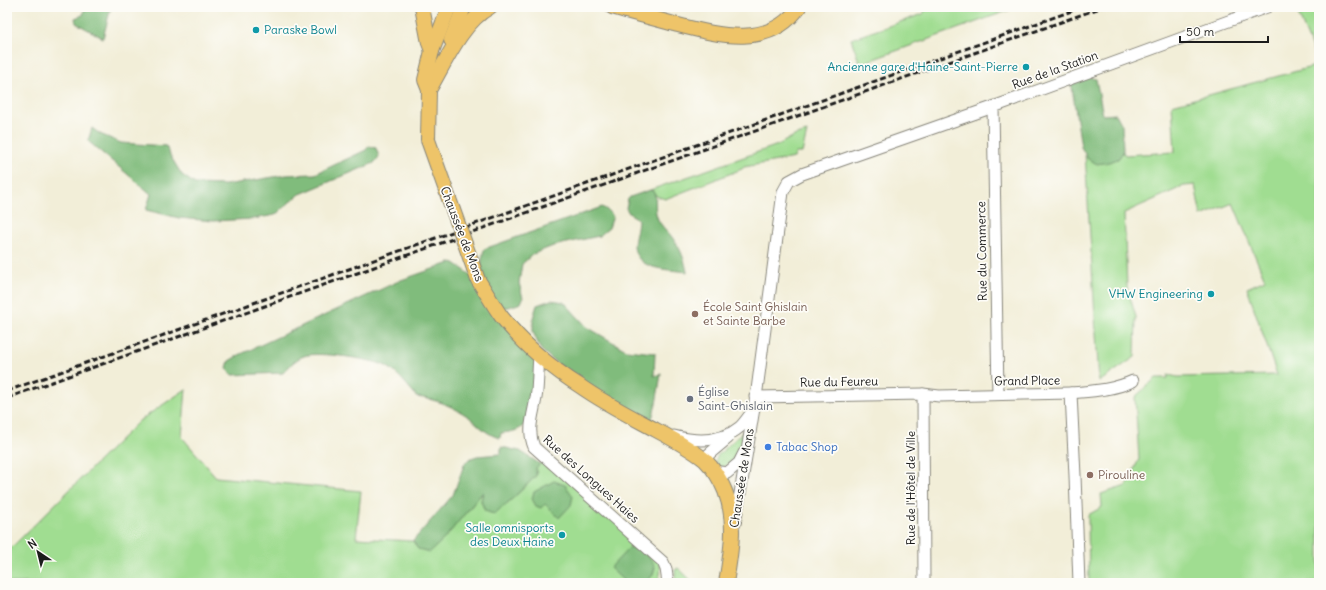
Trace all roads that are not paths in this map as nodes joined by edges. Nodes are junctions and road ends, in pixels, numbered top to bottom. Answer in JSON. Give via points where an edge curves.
{"nodes":[{"id":1,"x":422,"y":7,"type":"edge"},
{"id":2,"x":449,"y":7,"type":"edge"},
{"id":3,"x":464,"y":7,"type":"edge"},
{"id":4,"x":490,"y":7,"type":"edge"},
{"id":5,"x":612,"y":7,"type":"edge"},
{"id":6,"x":799,"y":7,"type":"edge"},
{"id":7,"x":1267,"y":7,"type":"edge"},
{"id":8,"x":432,"y":50,"type":"junction"},
{"id":9,"x":441,"y":69,"type":"junction"},
{"id":10,"x":429,"y":90,"type":"junction"},
{"id":11,"x":993,"y":107,"type":"junction"},
{"id":12,"x":850,"y":157,"type":"joint"},
{"id":13,"x":539,"y":356,"type":"junction"},
{"id":14,"x":1133,"y":381,"type":"dead end"},
{"id":15,"x":1071,"y":393,"type":"junction"},
{"id":16,"x":923,"y":394,"type":"junction"},
{"id":17,"x":998,"y":394,"type":"junction"},
{"id":18,"x":755,"y":397,"type":"junction"},
{"id":19,"x":753,"y":412,"type":"junction"},
{"id":20,"x":740,"y":426,"type":"junction"},
{"id":21,"x":663,"y":433,"type":"junction"},
{"id":22,"x":747,"y":447,"type":"junction"},
{"id":23,"x":709,"y":466,"type":"junction"},
{"id":24,"x":732,"y":545,"type":"junction"},
{"id":25,"x":668,"y":583,"type":"edge"},
{"id":26,"x":726,"y":583,"type":"edge"},
{"id":27,"x":924,"y":583,"type":"edge"},
{"id":28,"x":1079,"y":583,"type":"edge"}],
"edges":[{"from":1,"to":8,"type":"main road","name":"Chaussée de Mons"},
{"from":2,"to":8,"type":"main road","name":"Chaussée de Mons"},
{"from":3,"to":9,"type":"main road","name":"Chaussée de Mons"},
{"from":4,"to":9,"type":"main road","name":"Chaussée de Mons","via":[[477,15],[466,27]]},
{"from":5,"to":6,"type":"main road","via":[[714,34],[740,36],[761,33],[777,27]]},
{"from":7,"to":11,"type":"street","name":"Rue de la Station"},
{"from":8,"to":10,"type":"main road","name":"Chaussée de Mons","via":[[425,80]]},
{"from":9,"to":10,"type":"main road","name":"Chaussée de Mons"},
{"from":10,"to":13,"type":"main road","name":"Chaussée de Mons","bridge":true,"via":[[428,140],[478,280],[501,316]]},
{"from":11,"to":12,"type":"street","name":"Rue de la Station"},
{"from":11,"to":17,"type":"street","name":"Rue du Commerce"},
{"from":12,"to":18,"type":"street","name":"Chaussée de Mons","via":[[796,176],[785,186]]},
{"from":13,"to":21,"type":"main road","name":"Chaussée de Mons","via":[[598,398]]},
{"from":13,"to":25,"type":"street","name":"Rue des Longues Haies","via":[[537,392],[530,430],[530,439],[534,447],[663,562]]},
{"from":14,"to":15,"type":"street","via":[[1100,391]]},
{"from":15,"to":17,"type":"street","name":"Grand Place"},
{"from":15,"to":28,"type":"street","name":"Grand Place"},
{"from":16,"to":17,"type":"street","name":"Grand Place"},
{"from":16,"to":18,"type":"street","name":"Rue du Feureu"},
{"from":16,"to":27,"type":"street","name":"Rue de l'Hôtel de Ville"},
{"from":18,"to":19,"type":"street","name":"Chaussée de Mons"},
{"from":19,"to":20,"type":"street","name":"Chaussée de Mons"},
{"from":19,"to":22,"type":"street","name":"Chaussée de Mons"},
{"from":20,"to":21,"type":"street","name":"Chaussée de Mons","via":[[710,441],[690,440]]},
{"from":20,"to":23,"type":"street","name":"Chaussée de Mons","via":[[709,454]]},
{"from":21,"to":23,"type":"main road","name":"Chaussée de Mons","via":[[692,450]]},
{"from":22,"to":23,"type":"street","via":[[739,463],[727,473]]},
{"from":22,"to":24,"type":"street","name":"Chaussée de Mons"},
{"from":23,"to":24,"type":"main road","name":"Chaussée de Mons","via":[[724,489],[731,508]]},
{"from":24,"to":26,"type":"main road","name":"Chaussée de Mons"}]}
